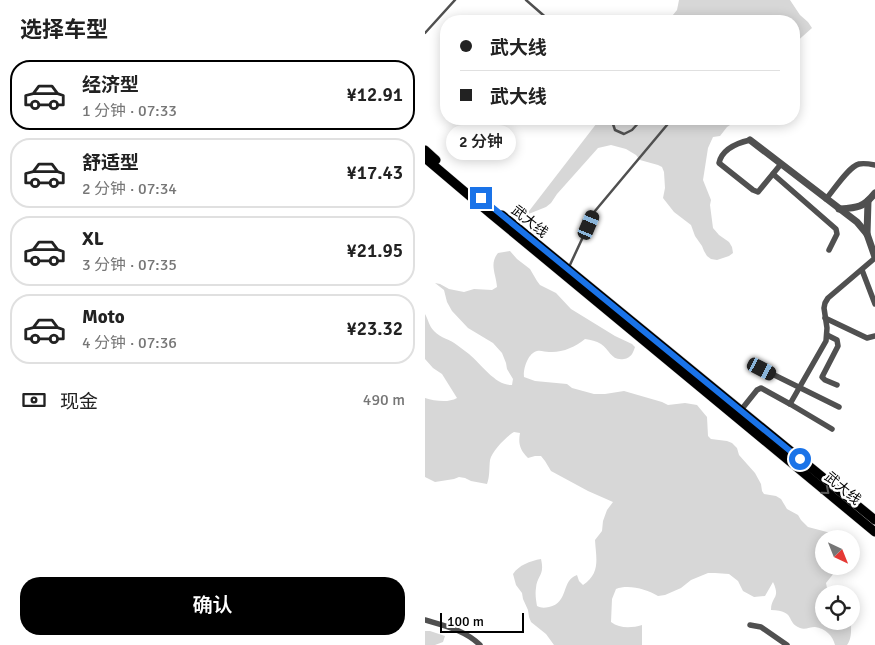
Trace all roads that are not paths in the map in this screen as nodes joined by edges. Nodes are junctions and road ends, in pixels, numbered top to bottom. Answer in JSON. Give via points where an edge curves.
{"nodes":[{"id":1,"x":455,"y":0,"type":"edge"},
{"id":2,"x":526,"y":0,"type":"edge"},
{"id":3,"x":441,"y":15,"type":"edge"},
{"id":4,"x":543,"y":15,"type":"edge"},
{"id":5,"x":440,"y":16,"type":"edge"},
{"id":6,"x":425,"y":33,"type":"edge"},
{"id":7,"x":613,"y":125,"type":"edge"},
{"id":8,"x":637,"y":125,"type":"edge"},
{"id":9,"x":667,"y":125,"type":"edge"},
{"id":10,"x":749,"y":140,"type":"joint"},
{"id":11,"x":425,"y":150,"type":"edge"},
{"id":12,"x":425,"y":158,"type":"edge"},
{"id":13,"x":781,"y":164,"type":"junction"},
{"id":14,"x":875,"y":165,"type":"edge"},
{"id":15,"x":773,"y":174,"type":"junction"},
{"id":16,"x":875,"y":193,"type":"edge"},
{"id":17,"x":826,"y":199,"type":"junction"},
{"id":18,"x":868,"y":201,"type":"junction"},
{"id":19,"x":839,"y":208,"type":"junction"},
{"id":20,"x":867,"y":234,"type":"junction"},
{"id":21,"x":829,"y":250,"type":"dead end"},
{"id":22,"x":875,"y":258,"type":"edge"},
{"id":23,"x":861,"y":270,"type":"junction"},
{"id":24,"x":566,"y":272,"type":"junction"},
{"id":25,"x":875,"y":304,"type":"edge"},
{"id":26,"x":825,"y":318,"type":"junction"},
{"id":27,"x":827,"y":335,"type":"junction"},
{"id":28,"x":875,"y":336,"type":"edge"},
{"id":29,"x":762,"y":369,"type":"dead end"},
{"id":30,"x":837,"y":385,"type":"dead end"},
{"id":31,"x":799,"y":388,"type":"junction"},
{"id":32,"x":790,"y":404,"type":"junction"},
{"id":33,"x":839,"y":407,"type":"dead end"},
{"id":34,"x":741,"y":410,"type":"junction"},
{"id":35,"x":832,"y":429,"type":"dead end"},
{"id":36,"x":875,"y":520,"type":"edge"},
{"id":37,"x":875,"y":532,"type":"edge"},
{"id":38,"x":425,"y":620,"type":"edge"},
{"id":39,"x":750,"y":624,"type":"dead end"},
{"id":40,"x":480,"y":645,"type":"edge"},
{"id":41,"x":787,"y":645,"type":"edge"}],
"edges":[{"from":1,"to":3,"type":"lane"},
{"from":2,"to":4,"type":"lane"},
{"from":5,"to":6,"type":"lane"},
{"from":7,"to":8,"type":"lane","via":[[615,130],[625,134]]},
{"from":9,"to":24,"type":"lane","via":[[595,211]]},
{"from":10,"to":13,"type":"street"},
{"from":10,"to":15,"type":"street","via":[[733,145],[720,156],[719,163],[758,192]]},
{"from":11,"to":24,"type":"highway","name":"武大线"},
{"from":12,"to":24,"type":"highway","name":"武大线"},
{"from":13,"to":15,"type":"street"},
{"from":13,"to":17,"type":"street"},
{"from":14,"to":17,"type":"street","via":[[857,164]]},
{"from":15,"to":21,"type":"street","via":[[836,229],[837,234]]},
{"from":16,"to":18,"type":"street"},
{"from":17,"to":19,"type":"street"},
{"from":18,"to":19,"type":"street","via":[[859,207]]},
{"from":18,"to":20,"type":"street"},
{"from":19,"to":20,"type":"street"},
{"from":20,"to":22,"type":"street"},
{"from":22,"to":23,"type":"street"},
{"from":23,"to":25,"type":"street"},
{"from":23,"to":26,"type":"street","via":[[827,298],[823,308]]},
{"from":24,"to":34,"type":"highway","name":"武大线"},
{"from":24,"to":37,"type":"highway","name":"武大线","one_way":true},
{"from":26,"to":27,"type":"street"},
{"from":26,"to":28,"type":"street","via":[[867,338]]},
{"from":27,"to":30,"type":"street","via":[[837,340],[838,346],[822,377]]},
{"from":27,"to":31,"type":"street"},
{"from":29,"to":31,"type":"street"},
{"from":31,"to":32,"type":"street"},
{"from":31,"to":33,"type":"street"},
{"from":32,"to":34,"type":"street","via":[[761,388]]},
{"from":32,"to":35,"type":"street"},
{"from":34,"to":36,"type":"highway","name":"武大线"},
{"from":38,"to":40,"type":"street","via":[[454,628]]},
{"from":39,"to":41,"type":"street","via":[[761,627]]}]}
